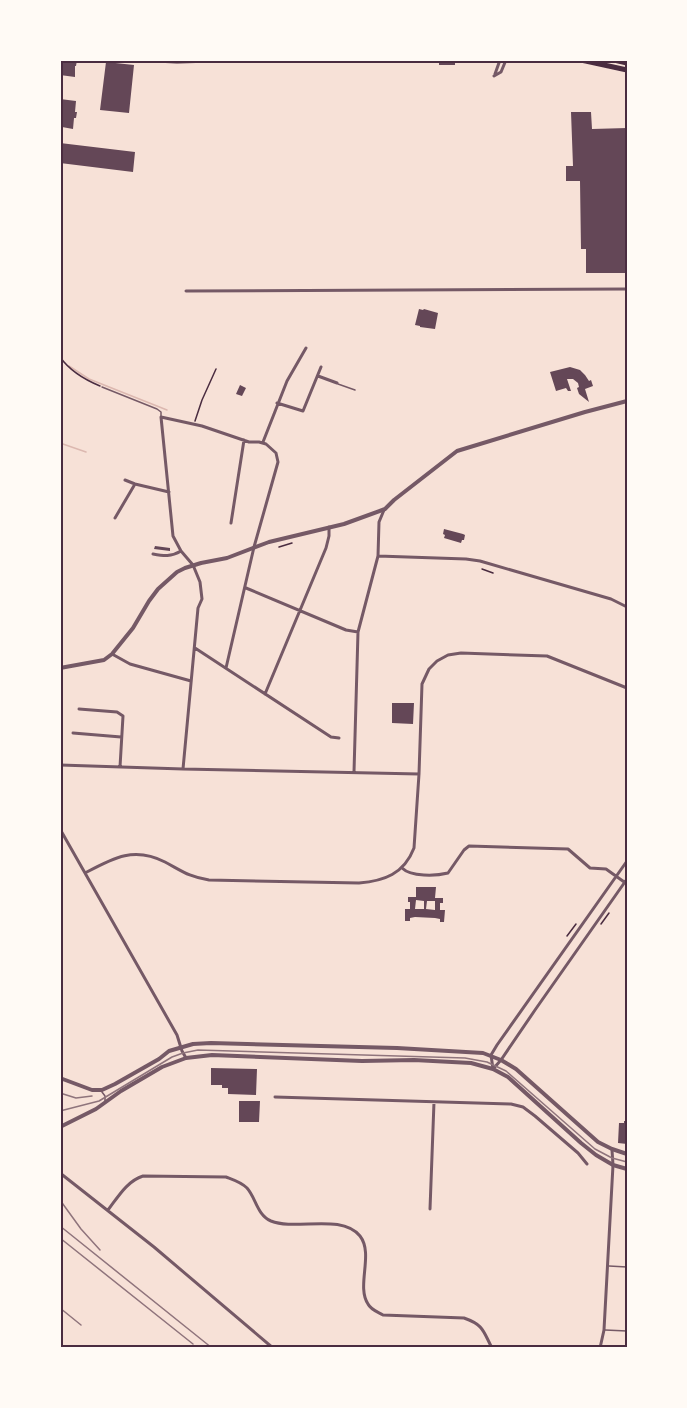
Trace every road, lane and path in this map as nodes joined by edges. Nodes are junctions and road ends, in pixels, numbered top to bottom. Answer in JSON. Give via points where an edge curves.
{"nodes":[{"id":1,"x":154,"y":60,"type":"edge"},
{"id":2,"x":213,"y":60,"type":"edge"},
{"id":3,"x":500,"y":60,"type":"edge"},
{"id":4,"x":506,"y":60,"type":"edge"},
{"id":5,"x":581,"y":60,"type":"edge"},
{"id":6,"x":614,"y":60,"type":"edge"},
{"id":7,"x":627,"y":63,"type":"edge"},
{"id":8,"x":627,"y":70,"type":"edge"},
{"id":9,"x":627,"y":289,"type":"edge"},
{"id":10,"x":186,"y":291,"type":"dead end"},
{"id":11,"x":306,"y":348,"type":"dead end"},
{"id":12,"x":60,"y":357,"type":"edge"},
{"id":13,"x":321,"y":367,"type":"dead end"},
{"id":14,"x":216,"y":369,"type":"dead end"},
{"id":15,"x":318,"y":376,"type":"junction"},
{"id":16,"x":337,"y":383,"type":"joint"},
{"id":17,"x":102,"y":387,"type":"joint"},
{"id":18,"x":355,"y":390,"type":"dead end"},
{"id":19,"x":627,"y":401,"type":"edge"},
{"id":20,"x":277,"y":403,"type":"junction"},
{"id":21,"x":161,"y":417,"type":"junction"},
{"id":22,"x":195,"y":424,"type":"junction"},
{"id":23,"x":244,"y":440,"type":"junction"},
{"id":24,"x":262,"y":442,"type":"junction"},
{"id":25,"x":125,"y":480,"type":"dead end"},
{"id":26,"x":135,"y":484,"type":"junction"},
{"id":27,"x":169,"y":492,"type":"junction"},
{"id":28,"x":385,"y":509,"type":"junction"},
{"id":29,"x":115,"y":518,"type":"dead end"},
{"id":30,"x":231,"y":523,"type":"dead end"},
{"id":31,"x":329,"y":527,"type":"junction"},
{"id":32,"x":292,"y":543,"type":"dead end"},
{"id":33,"x":279,"y":547,"type":"dead end"},
{"id":34,"x":254,"y":548,"type":"junction"},
{"id":35,"x":181,"y":551,"type":"junction"},
{"id":36,"x":153,"y":554,"type":"dead end"},
{"id":37,"x":378,"y":556,"type":"junction"},
{"id":38,"x":193,"y":565,"type":"junction"},
{"id":39,"x":482,"y":569,"type":"dead end"},
{"id":40,"x":493,"y":573,"type":"dead end"},
{"id":41,"x":246,"y":588,"type":"junction"},
{"id":42,"x":627,"y":607,"type":"edge"},
{"id":43,"x":299,"y":611,"type":"junction"},
{"id":44,"x":358,"y":632,"type":"junction"},
{"id":45,"x":195,"y":648,"type":"junction"},
{"id":46,"x":112,"y":654,"type":"junction"},
{"id":47,"x":60,"y":668,"type":"edge"},
{"id":48,"x":226,"y":668,"type":"junction"},
{"id":49,"x":191,"y":681,"type":"junction"},
{"id":50,"x":627,"y":688,"type":"edge"},
{"id":51,"x":265,"y":694,"type":"junction"},
{"id":52,"x":79,"y":709,"type":"dead end"},
{"id":53,"x":73,"y":733,"type":"dead end"},
{"id":54,"x":121,"y":737,"type":"junction"},
{"id":55,"x":339,"y":738,"type":"dead end"},
{"id":56,"x":60,"y":765,"type":"edge"},
{"id":57,"x":120,"y":767,"type":"junction"},
{"id":58,"x":183,"y":769,"type":"junction"},
{"id":59,"x":354,"y":772,"type":"junction"},
{"id":60,"x":419,"y":774,"type":"junction"},
{"id":61,"x":60,"y":829,"type":"edge"},
{"id":62,"x":627,"y":861,"type":"edge"},
{"id":63,"x":402,"y":868,"type":"junction"},
{"id":64,"x":85,"y":873,"type":"junction"},
{"id":65,"x":616,"y":876,"type":"junction"},
{"id":66,"x":626,"y":882,"type":"edge"},
{"id":67,"x":609,"y":913,"type":"dead end"},
{"id":68,"x":576,"y":924,"type":"dead end"},
{"id":69,"x":601,"y":924,"type":"dead end"},
{"id":70,"x":567,"y":936,"type":"dead end"},
{"id":71,"x":181,"y":1046,"type":"junction"},
{"id":72,"x":490,"y":1055,"type":"junction"},
{"id":73,"x":186,"y":1058,"type":"junction"},
{"id":74,"x":501,"y":1060,"type":"junction"},
{"id":75,"x":493,"y":1069,"type":"junction"},
{"id":76,"x":60,"y":1078,"type":"edge"},
{"id":77,"x":96,"y":1091,"type":"junction"},
{"id":78,"x":274,"y":1097,"type":"dead end"},
{"id":79,"x":434,"y":1102,"type":"junction"},
{"id":80,"x":103,"y":1104,"type":"junction"},
{"id":81,"x":60,"y":1127,"type":"edge"},
{"id":82,"x":612,"y":1149,"type":"junction"},
{"id":83,"x":627,"y":1154,"type":"edge"},
{"id":84,"x":587,"y":1164,"type":"dead end"},
{"id":85,"x":613,"y":1165,"type":"junction"},
{"id":86,"x":627,"y":1169,"type":"edge"},
{"id":87,"x":60,"y":1173,"type":"edge"},
{"id":88,"x":430,"y":1209,"type":"dead end"},
{"id":89,"x":108,"y":1210,"type":"junction"},
{"id":90,"x":608,"y":1266,"type":"junction"},
{"id":91,"x":627,"y":1267,"type":"edge"},
{"id":92,"x":604,"y":1330,"type":"junction"},
{"id":93,"x":627,"y":1331,"type":"edge"},
{"id":94,"x":273,"y":1348,"type":"edge"},
{"id":95,"x":492,"y":1348,"type":"edge"},
{"id":96,"x":600,"y":1348,"type":"edge"}],
"edges":[{"from":1,"to":2,"type":"main road"},
{"from":3,"to":4,"type":"street","via":[[494,76],[501,72]]},
{"from":5,"to":8,"type":"main road"},
{"from":6,"to":7,"type":"main road"},
{"from":9,"to":10,"type":"street"},
{"from":11,"to":20,"type":"street"},
{"from":12,"to":17,"type":"path","via":[[68,368]]},
{"from":13,"to":15,"type":"street"},
{"from":14,"to":22,"type":"path"},
{"from":15,"to":16,"type":"street"},
{"from":15,"to":20,"type":"street","via":[[303,411]]},
{"from":16,"to":18,"type":"lane"},
{"from":17,"to":21,"type":"lane","via":[[157,409]]},
{"from":19,"to":28,"type":"street","via":[[457,451]]},
{"from":20,"to":24,"type":"street"},
{"from":21,"to":22,"type":"street"},
{"from":21,"to":27,"type":"street"},
{"from":22,"to":23,"type":"street"},
{"from":23,"to":24,"type":"street"},
{"from":23,"to":30,"type":"street"},
{"from":24,"to":34,"type":"street","via":[[278,458]]},
{"from":25,"to":26,"type":"street"},
{"from":26,"to":27,"type":"street"},
{"from":26,"to":29,"type":"street"},
{"from":27,"to":35,"type":"street","via":[[173,536]]},
{"from":28,"to":31,"type":"street"},
{"from":28,"to":37,"type":"street","via":[[379,522]]},
{"from":31,"to":34,"type":"street"},
{"from":31,"to":43,"type":"street","via":[[326,548]]},
{"from":32,"to":33,"type":"path"},
{"from":34,"to":38,"type":"street"},
{"from":34,"to":41,"type":"street"},
{"from":35,"to":36,"type":"street","via":[[166,556]]},
{"from":35,"to":38,"type":"street"},
{"from":37,"to":42,"type":"street","via":[[480,561]]},
{"from":37,"to":44,"type":"street"},
{"from":38,"to":45,"type":"street","via":[[202,599]]},
{"from":38,"to":46,"type":"street","via":[[158,588]]},
{"from":39,"to":40,"type":"path"},
{"from":41,"to":43,"type":"street"},
{"from":41,"to":48,"type":"street"},
{"from":43,"to":44,"type":"street"},
{"from":43,"to":51,"type":"street"},
{"from":44,"to":59,"type":"street"},
{"from":45,"to":48,"type":"street"},
{"from":45,"to":49,"type":"street"},
{"from":46,"to":47,"type":"street","via":[[104,660]]},
{"from":46,"to":49,"type":"street","via":[[130,664]]},
{"from":48,"to":51,"type":"street"},
{"from":49,"to":58,"type":"street"},
{"from":50,"to":60,"type":"street","via":[[547,656],[448,655],[429,669],[422,684]]},
{"from":51,"to":55,"type":"street","via":[[331,737]]},
{"from":52,"to":54,"type":"street","via":[[117,712],[123,716]]},
{"from":53,"to":54,"type":"street"},
{"from":54,"to":57,"type":"street"},
{"from":56,"to":57,"type":"street"},
{"from":57,"to":58,"type":"street"},
{"from":58,"to":59,"type":"street"},
{"from":59,"to":60,"type":"street"},
{"from":60,"to":63,"type":"street","via":[[414,848]]},
{"from":61,"to":64,"type":"street"},
{"from":62,"to":65,"type":"street"},
{"from":63,"to":64,"type":"street","via":[[375,882],[359,883],[209,880],[194,878],[164,861],[122,855]]},
{"from":63,"to":65,"type":"street","via":[[411,874],[448,873],[469,846],[568,849],[590,868],[606,869]]},
{"from":64,"to":71,"type":"street"},
{"from":65,"to":66,"type":"street"},
{"from":65,"to":72,"type":"street"},
{"from":66,"to":74,"type":"street"},
{"from":67,"to":69,"type":"path"},
{"from":68,"to":70,"type":"path"},
{"from":71,"to":72,"type":"street","via":[[274,1044]]},
{"from":71,"to":73,"type":"street"},
{"from":71,"to":77,"type":"street","via":[[114,1085]]},
{"from":72,"to":74,"type":"street"},
{"from":72,"to":75,"type":"street"},
{"from":73,"to":75,"type":"street","via":[[212,1055],[423,1061],[471,1063]]},
{"from":73,"to":80,"type":"street","via":[[162,1067]]},
{"from":74,"to":75,"type":"street"},
{"from":74,"to":82,"type":"street","via":[[598,1142]]},
{"from":75,"to":85,"type":"street","via":[[508,1077],[581,1143]]},
{"from":76,"to":77,"type":"street"},
{"from":77,"to":80,"type":"lane","via":[[104,1093]]},
{"from":78,"to":79,"type":"street"},
{"from":79,"to":84,"type":"street","via":[[523,1107]]},
{"from":79,"to":88,"type":"street"},
{"from":80,"to":81,"type":"street"},
{"from":82,"to":83,"type":"street"},
{"from":82,"to":85,"type":"street"},
{"from":85,"to":86,"type":"street"},
{"from":85,"to":90,"type":"street"},
{"from":87,"to":89,"type":"street"},
{"from":89,"to":94,"type":"street"},
{"from":89,"to":95,"type":"street","via":[[126,1186],[143,1176],[226,1177],[239,1181],[269,1220],[281,1224],[337,1225],[351,1228],[360,1236],[365,1246],[364,1293],[374,1311],[383,1315],[464,1318],[480,1325]]},
{"from":90,"to":91,"type":"lane"},
{"from":90,"to":92,"type":"street"},
{"from":92,"to":93,"type":"lane"},
{"from":92,"to":96,"type":"street"}]}
